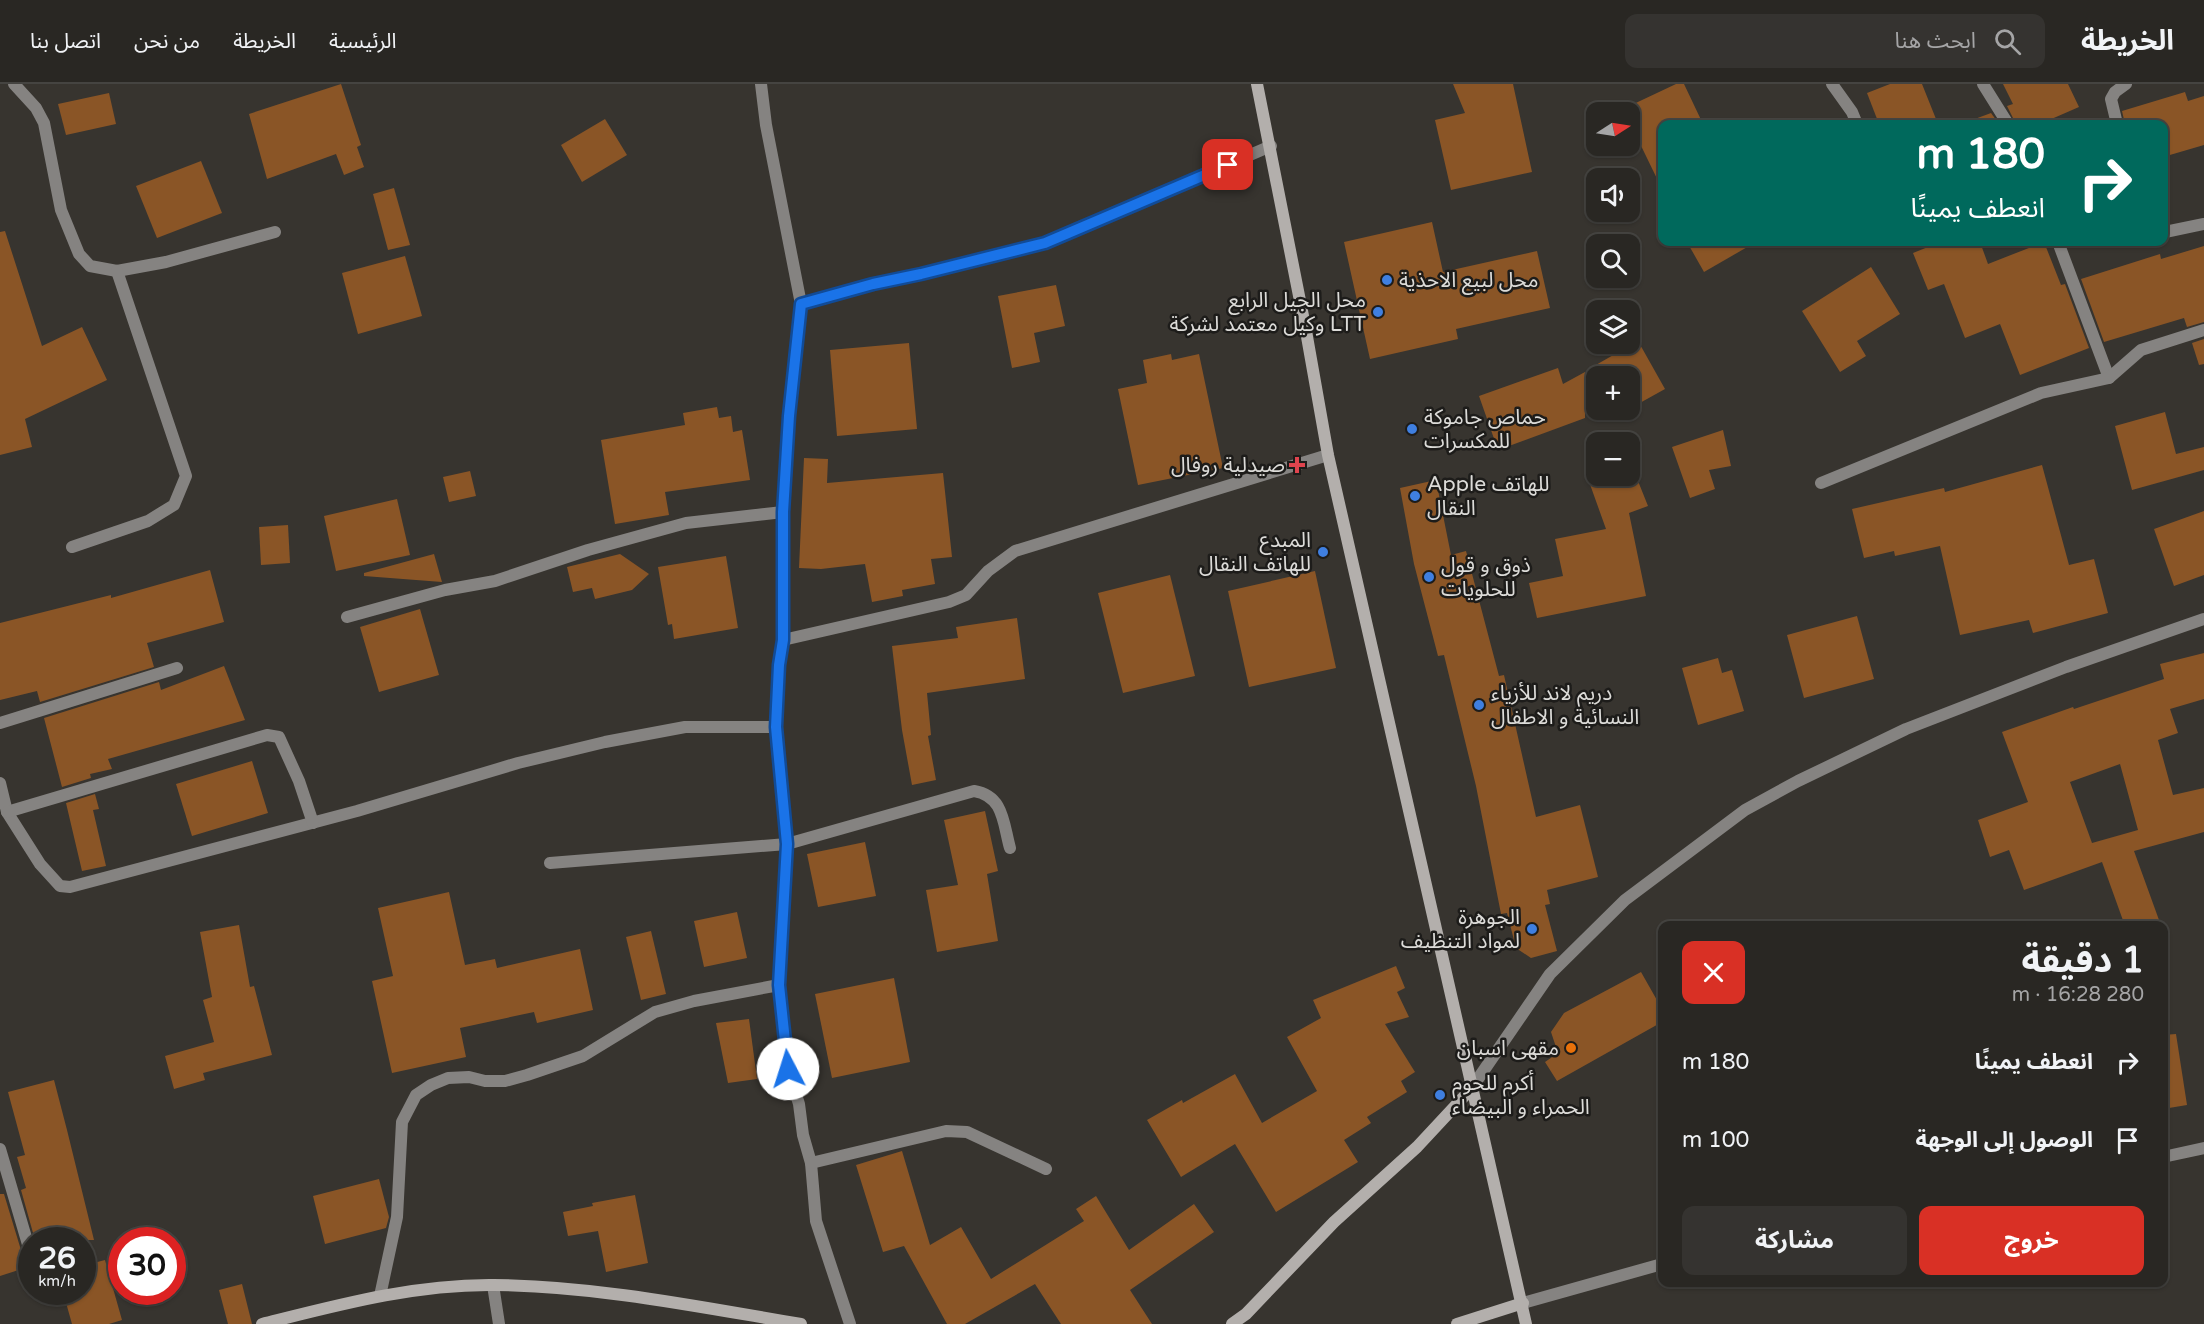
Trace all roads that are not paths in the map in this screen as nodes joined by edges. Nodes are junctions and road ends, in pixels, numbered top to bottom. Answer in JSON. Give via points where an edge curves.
{"nodes":[{"id":1,"x":14,"y":84,"type":"edge"},
{"id":2,"x":761,"y":84,"type":"edge"},
{"id":3,"x":1257,"y":84,"type":"edge"},
{"id":4,"x":1832,"y":84,"type":"edge"},
{"id":5,"x":1983,"y":84,"type":"edge"},
{"id":6,"x":2126,"y":84,"type":"edge"},
{"id":7,"x":1855,"y":120,"type":"edge"},
{"id":8,"x":2006,"y":120,"type":"edge"},
{"id":9,"x":2116,"y":120,"type":"edge"},
{"id":10,"x":1271,"y":146,"type":"junction"},
{"id":11,"x":2204,"y":224,"type":"edge"},
{"id":12,"x":2168,"y":231,"type":"edge"},
{"id":13,"x":274,"y":232,"type":"dead end"},
{"id":14,"x":2060,"y":246,"type":"edge"},
{"id":15,"x":117,"y":271,"type":"junction"},
{"id":16,"x":801,"y":304,"type":"junction"},
{"id":17,"x":2204,"y":330,"type":"edge"},
{"id":18,"x":2109,"y":378,"type":"junction"},
{"id":19,"x":1328,"y":455,"type":"junction"},
{"id":20,"x":1821,"y":483,"type":"dead end"},
{"id":21,"x":783,"y":512,"type":"junction"},
{"id":22,"x":72,"y":547,"type":"dead end"},
{"id":23,"x":348,"y":617,"type":"dead end"},
{"id":24,"x":2204,"y":619,"type":"edge"},
{"id":25,"x":783,"y":640,"type":"junction"},
{"id":26,"x":177,"y":668,"type":"dead end"},
{"id":27,"x":0,"y":723,"type":"edge"},
{"id":28,"x":776,"y":727,"type":"junction"},
{"id":29,"x":0,"y":783,"type":"edge"},
{"id":30,"x":8,"y":812,"type":"junction"},
{"id":31,"x":313,"y":823,"type":"junction"},
{"id":32,"x":787,"y":844,"type":"junction"},
{"id":33,"x":1010,"y":848,"type":"dead end"},
{"id":34,"x":550,"y":863,"type":"dead end"},
{"id":35,"x":779,"y":985,"type":"junction"},
{"id":36,"x":1471,"y":1089,"type":"junction"},
{"id":37,"x":0,"y":1149,"type":"edge"},
{"id":38,"x":2204,"y":1149,"type":"edge"},
{"id":39,"x":2168,"y":1155,"type":"edge"},
{"id":40,"x":811,"y":1163,"type":"junction"},
{"id":41,"x":1046,"y":1169,"type":"dead end"},
{"id":42,"x":23,"y":1227,"type":"edge"},
{"id":43,"x":1658,"y":1265,"type":"edge"},
{"id":44,"x":493,"y":1285,"type":"junction"},
{"id":45,"x":380,"y":1296,"type":"junction"},
{"id":46,"x":1523,"y":1303,"type":"junction"},
{"id":47,"x":262,"y":1324,"type":"edge"},
{"id":48,"x":499,"y":1324,"type":"edge"},
{"id":49,"x":801,"y":1324,"type":"edge"},
{"id":50,"x":850,"y":1324,"type":"edge"},
{"id":51,"x":1232,"y":1324,"type":"edge"},
{"id":52,"x":1457,"y":1324,"type":"edge"},
{"id":53,"x":1526,"y":1324,"type":"edge"}],
"edges":[{"from":1,"to":15,"type":"street","via":[[44,123],[61,210],[79,255],[90,266]]},
{"from":2,"to":16,"type":"street"},
{"from":3,"to":10,"type":"street"},
{"from":4,"to":7,"type":"street"},
{"from":5,"to":8,"type":"street"},
{"from":6,"to":9,"type":"street","via":[[2111,99]]},
{"from":10,"to":16,"type":"street","via":[[1045,243]]},
{"from":10,"to":19,"type":"street"},
{"from":11,"to":12,"type":"street"},
{"from":13,"to":15,"type":"street","via":[[166,262]]},
{"from":14,"to":18,"type":"street"},
{"from":15,"to":22,"type":"street","via":[[186,476],[174,504],[166,510],[148,521]]},
{"from":16,"to":21,"type":"street"},
{"from":17,"to":18,"type":"street","via":[[2141,350]]},
{"from":18,"to":20,"type":"street","via":[[2041,393]]},
{"from":19,"to":25,"type":"street","via":[[1015,551],[988,571],[966,595],[949,602]]},
{"from":19,"to":36,"type":"street"},
{"from":21,"to":23,"type":"street","via":[[686,523],[495,581],[444,590]]},
{"from":21,"to":25,"type":"street"},
{"from":24,"to":36,"type":"street","via":[[1906,729],[1745,810],[1625,900],[1550,974]]},
{"from":25,"to":28,"type":"street"},
{"from":26,"to":27,"type":"street"},
{"from":28,"to":31,"type":"street","via":[[685,727],[624,738],[518,763]]},
{"from":28,"to":32,"type":"street"},
{"from":29,"to":30,"type":"street"},
{"from":30,"to":31,"type":"street","via":[[51,877],[60,886],[70,887]]},
{"from":30,"to":31,"type":"street","via":[[267,735],[279,737]]},
{"from":32,"to":33,"type":"street","via":[[974,791],[985,793],[998,804]]},
{"from":32,"to":34,"type":"street"},
{"from":32,"to":35,"type":"street"},
{"from":35,"to":40,"type":"street","via":[[788,1069]]},
{"from":35,"to":45,"type":"street","via":[[655,1012],[583,1056],[527,1076],[505,1081],[447,1078],[416,1095],[402,1122],[397,1217]]},
{"from":36,"to":46,"type":"street"},
{"from":36,"to":51,"type":"street","via":[[1417,1147],[1334,1222]]},
{"from":37,"to":42,"type":"street"},
{"from":38,"to":39,"type":"street"},
{"from":40,"to":41,"type":"street","via":[[946,1131],[967,1132]]},
{"from":40,"to":50,"type":"street","via":[[816,1221]]},
{"from":43,"to":46,"type":"street"},
{"from":44,"to":45,"type":"street"},
{"from":44,"to":48,"type":"street"},
{"from":44,"to":49,"type":"street","via":[[662,1300]]},
{"from":45,"to":47,"type":"street"},
{"from":46,"to":52,"type":"street"},
{"from":46,"to":53,"type":"street"}]}
